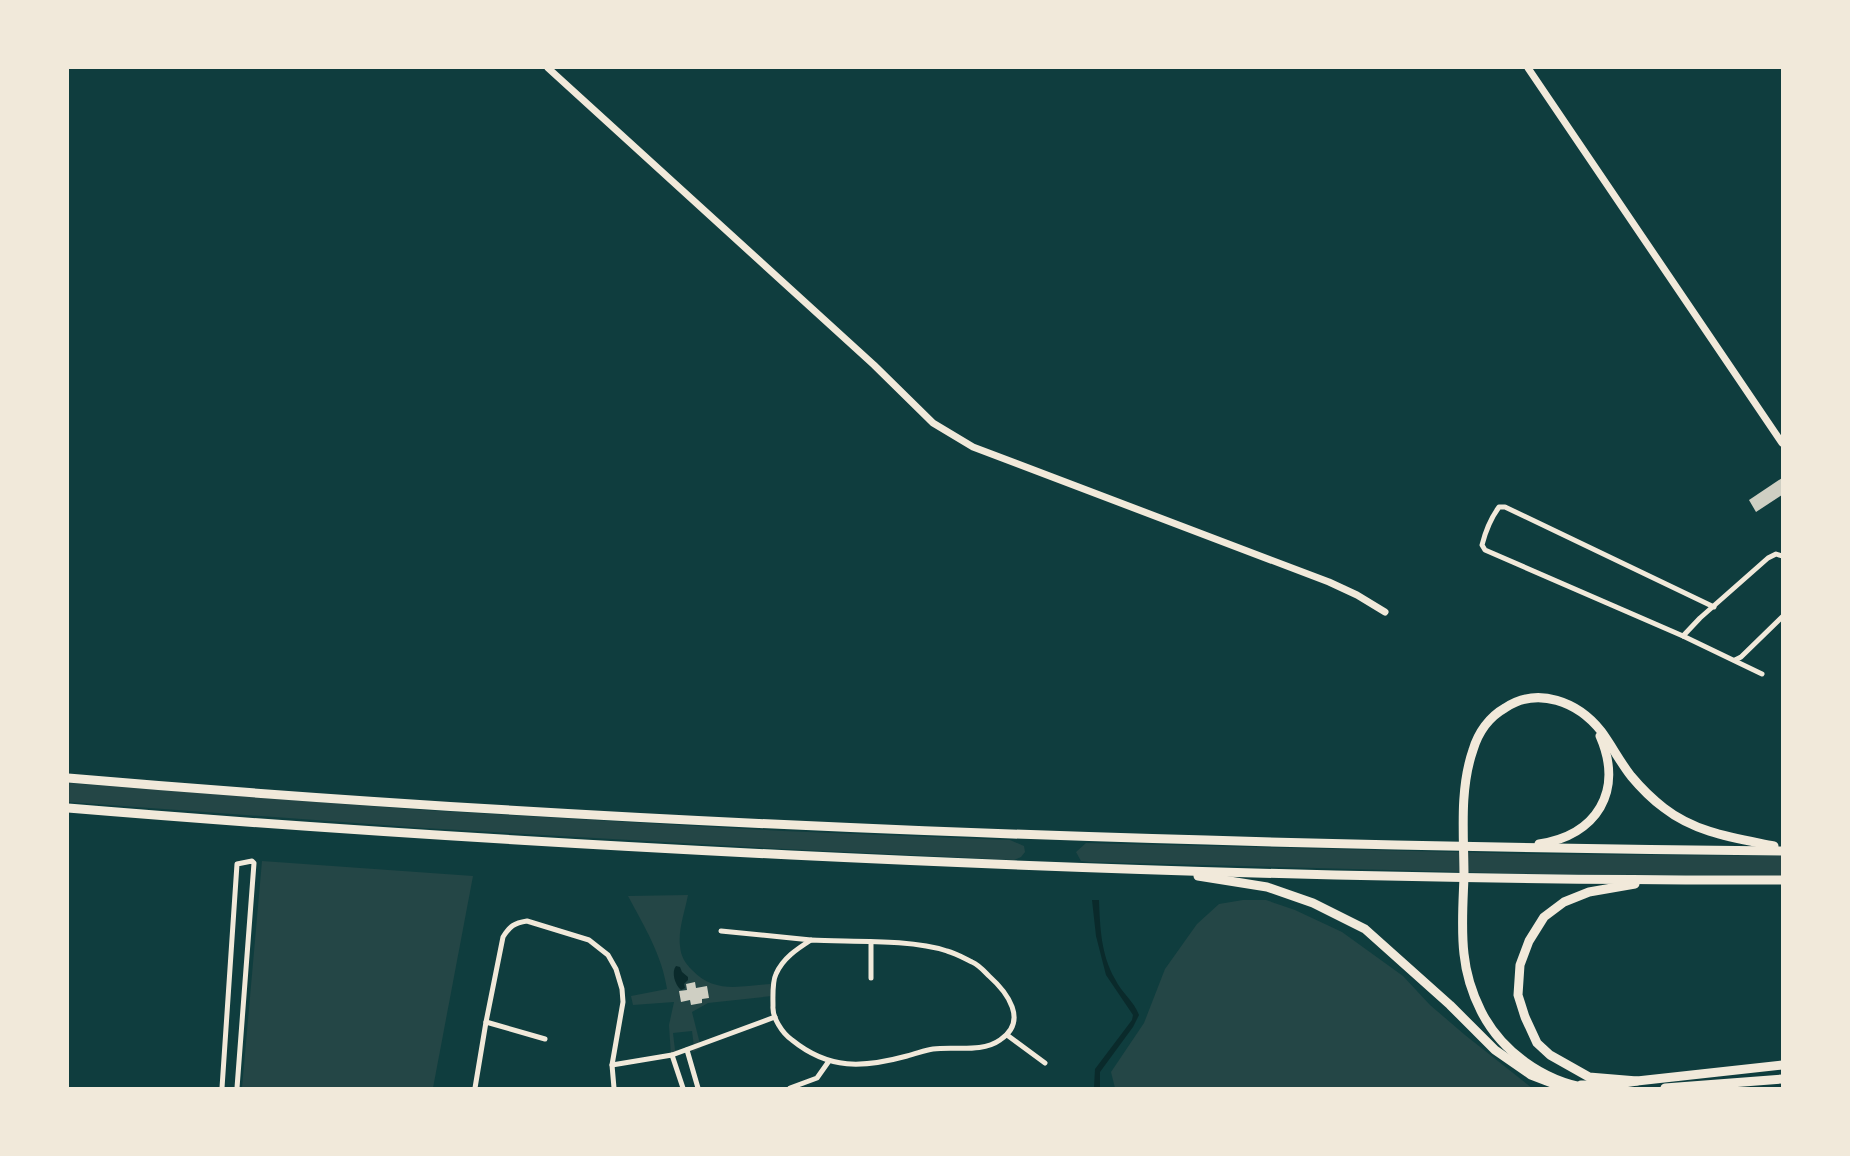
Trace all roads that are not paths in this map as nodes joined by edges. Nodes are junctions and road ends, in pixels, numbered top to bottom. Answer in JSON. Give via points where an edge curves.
{"nodes":[{"id":1,"x":548,"y":68,"type":"edge"},
{"id":2,"x":1528,"y":68,"type":"edge"},
{"id":3,"x":1782,"y":443,"type":"edge"},
{"id":4,"x":1782,"y":556,"type":"edge"},
{"id":5,"x":1714,"y":607,"type":"junction"},
{"id":6,"x":1385,"y":612,"type":"dead end"},
{"id":7,"x":1782,"y":617,"type":"edge"},
{"id":8,"x":1683,"y":636,"type":"junction"},
{"id":9,"x":1734,"y":660,"type":"junction"},
{"id":10,"x":1762,"y":674,"type":"dead end"},
{"id":11,"x":1594,"y":723,"type":"junction"},
{"id":12,"x":68,"y":778,"type":"edge"},
{"id":13,"x":68,"y":808,"type":"edge"},
{"id":14,"x":1491,"y":848,"type":"junction"},
{"id":15,"x":1782,"y":849,"type":"edge"},
{"id":16,"x":1161,"y":870,"type":"junction"},
{"id":17,"x":1661,"y":880,"type":"junction"},
{"id":18,"x":1782,"y":880,"type":"edge"},
{"id":19,"x":721,"y":932,"type":"dead end"},
{"id":20,"x":811,"y":940,"type":"junction"},
{"id":21,"x":871,"y":942,"type":"junction"},
{"id":22,"x":871,"y":978,"type":"dead end"},
{"id":23,"x":775,"y":1017,"type":"junction"},
{"id":24,"x":486,"y":1022,"type":"junction"},
{"id":25,"x":1006,"y":1035,"type":"junction"},
{"id":26,"x":545,"y":1039,"type":"dead end"},
{"id":27,"x":687,"y":1050,"type":"junction"},
{"id":28,"x":672,"y":1055,"type":"junction"},
{"id":29,"x":829,"y":1061,"type":"junction"},
{"id":30,"x":1045,"y":1063,"type":"dead end"},
{"id":31,"x":612,"y":1065,"type":"junction"},
{"id":32,"x":1782,"y":1065,"type":"edge"},
{"id":33,"x":1782,"y":1079,"type":"edge"},
{"id":34,"x":1637,"y":1081,"type":"junction"},
{"id":35,"x":1569,"y":1086,"type":"edge"},
{"id":36,"x":222,"y":1089,"type":"edge"},
{"id":37,"x":237,"y":1089,"type":"edge"},
{"id":38,"x":475,"y":1089,"type":"edge"},
{"id":39,"x":614,"y":1089,"type":"edge"},
{"id":40,"x":683,"y":1089,"type":"edge"},
{"id":41,"x":698,"y":1089,"type":"edge"},
{"id":42,"x":790,"y":1089,"type":"edge"},
{"id":43,"x":1587,"y":1089,"type":"edge"},
{"id":44,"x":1665,"y":1089,"type":"edge"}],
"edges":[{"from":1,"to":6,"type":"main road","via":[[933,423],[973,447],[1329,582]]},
{"from":2,"to":3,"type":"main road"},
{"from":4,"to":5,"type":"street","via":[[1768,558]]},
{"from":5,"to":8,"type":"street"},
{"from":5,"to":8,"type":"street","via":[[1499,507],[1482,545],[1485,550]]},
{"from":7,"to":9,"type":"street"},
{"from":8,"to":9,"type":"street"},
{"from":9,"to":10,"type":"street"},
{"from":11,"to":14,"type":"highway","via":[[1609,767],[1609,782],[1594,816],[1576,831],[1552,842]]},
{"from":11,"to":15,"type":"highway","via":[[1631,776],[1677,817],[1701,829]]},
{"from":11,"to":35,"type":"highway","via":[[1574,708],[1550,698],[1526,699],[1504,708],[1493,716],[1477,739],[1469,764],[1464,810],[1467,975],[1492,1029],[1512,1051]]},
{"from":12,"to":14,"type":"highway","via":[[632,818]]},
{"from":13,"to":16,"type":"highway","via":[[599,845]]},
{"from":14,"to":15,"type":"highway"},
{"from":16,"to":17,"type":"highway"},
{"from":16,"to":35,"type":"highway","via":[[1267,887],[1344,917],[1387,946],[1495,1050],[1531,1075]]},
{"from":17,"to":18,"type":"highway"},
{"from":17,"to":34,"type":"highway","via":[[1589,892],[1564,902],[1544,917],[1529,940],[1520,965],[1518,995],[1537,1043],[1559,1061],[1589,1077]]},
{"from":19,"to":20,"type":"street"},
{"from":20,"to":21,"type":"street"},
{"from":20,"to":23,"type":"street","via":[[792,952],[775,975]]},
{"from":21,"to":22,"type":"street"},
{"from":21,"to":25,"type":"street","via":[[947,950],[975,963],[1009,997],[1014,1017]]},
{"from":23,"to":27,"type":"street"},
{"from":23,"to":29,"type":"street","via":[[788,1037]]},
{"from":24,"to":26,"type":"street"},
{"from":24,"to":31,"type":"street","via":[[503,937],[509,927],[527,921],[572,933],[599,946],[616,969],[623,1002]]},
{"from":24,"to":38,"type":"street"},
{"from":25,"to":29,"type":"street","via":[[988,1046],[931,1049],[861,1065]]},
{"from":25,"to":30,"type":"street"},
{"from":27,"to":28,"type":"street"},
{"from":27,"to":41,"type":"street"},
{"from":28,"to":31,"type":"street"},
{"from":28,"to":40,"type":"street"},
{"from":29,"to":42,"type":"street","via":[[817,1078]]},
{"from":31,"to":39,"type":"street"},
{"from":32,"to":34,"type":"highway"},
{"from":33,"to":44,"type":"highway"},
{"from":34,"to":35,"type":"highway"},
{"from":35,"to":43,"type":"highway"},
{"from":36,"to":37,"type":"street","via":[[237,865],[252,861]]}]}
